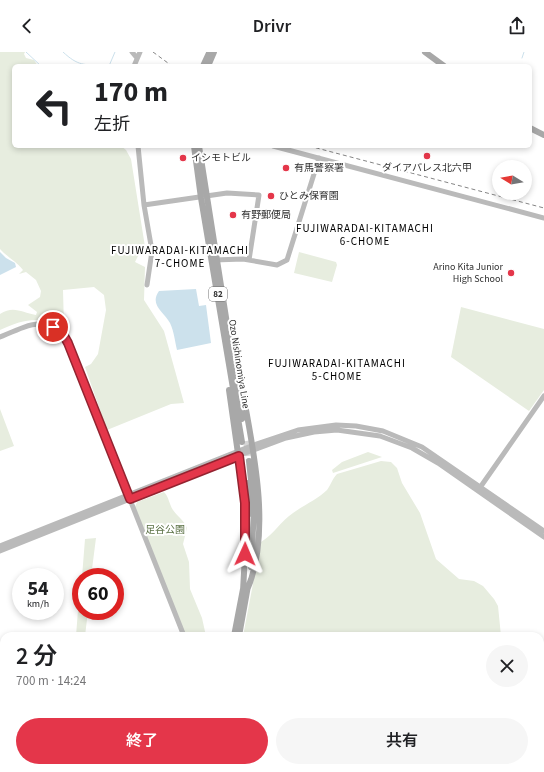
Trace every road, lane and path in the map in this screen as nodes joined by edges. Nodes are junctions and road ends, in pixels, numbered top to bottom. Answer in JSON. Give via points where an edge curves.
{"nodes":[{"id":1,"x":132,"y":52,"type":"edge"},
{"id":2,"x":140,"y":52,"type":"edge"},
{"id":3,"x":210,"y":52,"type":"edge"},
{"id":4,"x":214,"y":52,"type":"edge"},
{"id":5,"x":425,"y":52,"type":"edge"},
{"id":6,"x":137,"y":58,"type":"junction"},
{"id":7,"x":135,"y":64,"type":"edge"},
{"id":8,"x":204,"y":64,"type":"edge"},
{"id":9,"x":209,"y":64,"type":"edge"},
{"id":10,"x":441,"y":64,"type":"edge"},
{"id":11,"x":532,"y":129,"type":"edge"},
{"id":12,"x":544,"y":135,"type":"edge"},
{"id":13,"x":138,"y":148,"type":"edge"},
{"id":14,"x":194,"y":148,"type":"edge"},
{"id":15,"x":199,"y":148,"type":"edge"},
{"id":16,"x":281,"y":148,"type":"edge"},
{"id":17,"x":319,"y":158,"type":"junction"},
{"id":18,"x":204,"y":197,"type":"junction"},
{"id":19,"x":144,"y":205,"type":"junction"},
{"id":20,"x":544,"y":218,"type":"edge"},
{"id":21,"x":215,"y":260,"type":"junction"},
{"id":22,"x":249,"y":260,"type":"junction"},
{"id":23,"x":147,"y":285,"type":"dead end"},
{"id":24,"x":224,"y":306,"type":"junction"},
{"id":25,"x":222,"y":326,"type":"junction"},
{"id":26,"x":0,"y":337,"type":"edge"},
{"id":27,"x":544,"y":396,"type":"edge"},
{"id":28,"x":252,"y":448,"type":"junction"},
{"id":29,"x":239,"y":453,"type":"junction"},
{"id":30,"x":247,"y":461,"type":"tunnel mouth"},
{"id":31,"x":197,"y":469,"type":"junction"},
{"id":32,"x":479,"y":488,"type":"junction"},
{"id":33,"x":129,"y":497,"type":"junction"},
{"id":34,"x":544,"y":531,"type":"edge"},
{"id":35,"x":544,"y":537,"type":"edge"},
{"id":36,"x":0,"y":546,"type":"edge"},
{"id":37,"x":0,"y":551,"type":"edge"},
{"id":38,"x":245,"y":590,"type":"junction"},
{"id":39,"x":182,"y":632,"type":"edge"},
{"id":40,"x":235,"y":632,"type":"edge"},
{"id":41,"x":240,"y":632,"type":"edge"}],
"edges":[{"from":1,"to":6,"type":"street"},
{"from":2,"to":6,"type":"street"},
{"from":3,"to":8,"type":"main road"},
{"from":4,"to":9,"type":"main road"},
{"from":5,"to":10,"type":"main road"},
{"from":6,"to":7,"type":"street"},
{"from":11,"to":12,"type":"main road"},
{"from":13,"to":19,"type":"street"},
{"from":14,"to":18,"type":"main road","name":"Ozo Nishinomiya Line","number":"82"},
{"from":15,"to":18,"type":"main road","name":"Ozo Nishinomiya Line","number":"82"},
{"from":16,"to":17,"type":"street"},
{"from":17,"to":20,"type":"street"},
{"from":17,"to":22,"type":"street","via":[[287,260],[277,265]]},
{"from":18,"to":19,"type":"street"},
{"from":18,"to":21,"type":"main road","name":"Ozo Nishinomiya Line","number":"82"},
{"from":18,"to":22,"type":"street","via":[[227,193],[259,195]]},
{"from":19,"to":23,"type":"street","via":[[152,251]]},
{"from":21,"to":22,"type":"street"},
{"from":21,"to":24,"type":"main road","name":"Ozo Nishinomiya Line","number":"82"},
{"from":21,"to":25,"type":"main road","name":"Ozo Nishinomiya Line","number":"82"},
{"from":24,"to":25,"type":"main road","name":"Ozo Nishinomiya Line","number":"82","via":[[244,442]]},
{"from":24,"to":28,"type":"main road","via":[[232,332]]},
{"from":25,"to":29,"type":"main road","via":[[223,354]]},
{"from":26,"to":33,"type":"street","via":[[32,324],[43,324],[63,334]]},
{"from":27,"to":32,"type":"street"},
{"from":28,"to":29,"type":"street"},
{"from":28,"to":32,"type":"street","via":[[286,434],[314,427],[369,428],[398,436],[422,447]]},
{"from":28,"to":38,"type":"main road","via":[[259,527],[256,560],[252,578]]},
{"from":29,"to":31,"type":"street"},
{"from":29,"to":38,"type":"main road","via":[[245,503]]},
{"from":30,"to":38,"type":"main road","via":[[249,517]]},
{"from":31,"to":33,"type":"street","via":[[189,470]]},
{"from":31,"to":33,"type":"street","via":[[189,476]]},
{"from":32,"to":34,"type":"street"},
{"from":32,"to":35,"type":"street"},
{"from":33,"to":36,"type":"street"},
{"from":33,"to":37,"type":"street"},
{"from":33,"to":39,"type":"street"},
{"from":38,"to":40,"type":"main road"},
{"from":38,"to":41,"type":"main road"}]}
